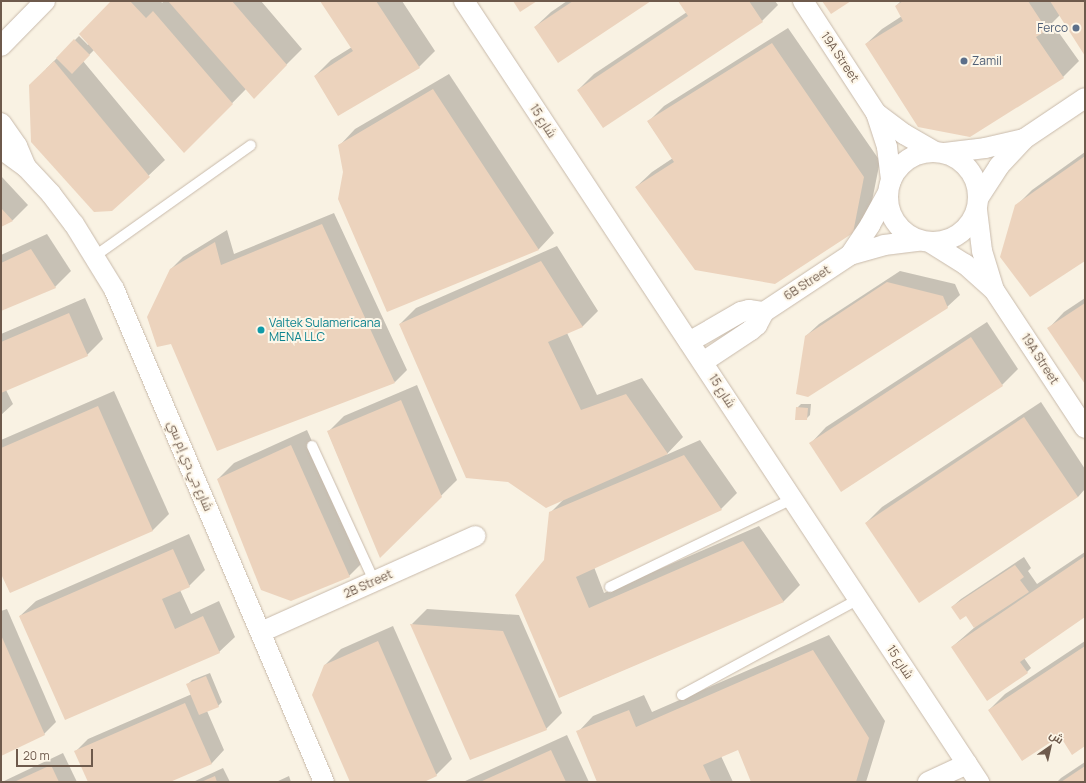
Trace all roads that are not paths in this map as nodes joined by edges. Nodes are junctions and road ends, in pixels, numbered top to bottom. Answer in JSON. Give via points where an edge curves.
{"nodes":[{"id":1,"x":44,"y":1,"type":"edge"},
{"id":2,"x":464,"y":1,"type":"edge"},
{"id":3,"x":803,"y":1,"type":"edge"},
{"id":4,"x":1,"y":46,"type":"edge"},
{"id":5,"x":1085,"y":98,"type":"edge"},
{"id":6,"x":876,"y":112,"type":"junction"},
{"id":7,"x":1,"y":123,"type":"edge"},
{"id":8,"x":1024,"y":139,"type":"junction"},
{"id":9,"x":251,"y":145,"type":"dead end"},
{"id":10,"x":1,"y":149,"type":"edge"},
{"id":11,"x":940,"y":153,"type":"junction"},
{"id":12,"x":26,"y":166,"type":"junction"},
{"id":13,"x":889,"y":187,"type":"junction"},
{"id":14,"x":978,"y":204,"type":"junction"},
{"id":15,"x":925,"y":242,"type":"junction"},
{"id":16,"x":850,"y":255,"type":"junction"},
{"id":17,"x":95,"y":256,"type":"junction"},
{"id":18,"x":994,"y":290,"type":"junction"},
{"id":19,"x":764,"y":312,"type":"junction"},
{"id":20,"x":689,"y":342,"type":"junction"},
{"id":21,"x":703,"y":362,"type":"junction"},
{"id":22,"x":1085,"y":428,"type":"edge"},
{"id":23,"x":312,"y":446,"type":"dead end"},
{"id":24,"x":792,"y":499,"type":"junction"},
{"id":25,"x":476,"y":536,"type":"dead end"},
{"id":26,"x":374,"y":581,"type":"junction"},
{"id":27,"x":610,"y":587,"type":"dead end"},
{"id":28,"x":859,"y":599,"type":"junction"},
{"id":29,"x":261,"y":632,"type":"junction"},
{"id":30,"x":682,"y":695,"type":"dead end"},
{"id":31,"x":967,"y":764,"type":"junction"},
{"id":32,"x":324,"y":782,"type":"edge"},
{"id":33,"x":928,"y":782,"type":"edge"},
{"id":34,"x":979,"y":782,"type":"edge"}],
"edges":[{"from":1,"to":4,"type":"street"},
{"from":2,"to":20,"type":"street","name":"شارع 15"},
{"from":3,"to":6,"type":"street","name":"19A Street"},
{"from":5,"to":8,"type":"street"},
{"from":6,"to":11,"type":"street","name":"19A Street","via":[[904,134]]},
{"from":6,"to":13,"type":"street","name":"19A Street","via":[[887,147]]},
{"from":7,"to":12,"type":"street","name":"شارع جي دي إم سي","via":[[17,146]]},
{"from":8,"to":11,"type":"street","via":[[985,148]]},
{"from":8,"to":14,"type":"street","via":[[999,166]]},
{"from":9,"to":17,"type":"lane"},
{"from":10,"to":12,"type":"street","name":"شارع جي دي إم سي"},
{"from":11,"to":13,"type":"street","via":[[913,156],[896,171]]},
{"from":11,"to":14,"type":"street","via":[[965,165],[977,186]]},
{"from":12,"to":17,"type":"street","name":"شارع جي دي إم سي","via":[[60,206]]},
{"from":13,"to":15,"type":"street","via":[[888,205],[896,222],[908,235]]},
{"from":13,"to":16,"type":"street","name":"6B Street","via":[[870,225]]},
{"from":14,"to":15,"type":"street","via":[[972,221],[965,230],[943,242]]},
{"from":14,"to":18,"type":"street","name":"19A Street","via":[[982,251]]},
{"from":15,"to":16,"type":"street","name":"6B Street","via":[[884,245]]},
{"from":15,"to":18,"type":"street","name":"19A Street","via":[[965,264]]},
{"from":16,"to":19,"type":"street","name":"6B Street"},
{"from":17,"to":29,"type":"street","name":"شارع جي دي إم سي","via":[[130,323]]},
{"from":18,"to":22,"type":"street","name":"19A Street"},
{"from":19,"to":20,"type":"street","via":[[741,312]]},
{"from":19,"to":21,"type":"street","name":"6B Street","via":[[751,330]]},
{"from":20,"to":21,"type":"street","name":"شارع 15"},
{"from":21,"to":24,"type":"street","name":"شارع 15"},
{"from":23,"to":26,"type":"lane"},
{"from":24,"to":27,"type":"lane"},
{"from":24,"to":28,"type":"street","name":"شارع 15"},
{"from":25,"to":26,"type":"street","name":"2B Street"},
{"from":26,"to":29,"type":"street","name":"2B Street"},
{"from":28,"to":30,"type":"lane"},
{"from":28,"to":31,"type":"street","name":"شارع 15"},
{"from":29,"to":32,"type":"street","name":"شارع جي دي إم سي"},
{"from":31,"to":33,"type":"street"},
{"from":31,"to":34,"type":"street","name":"شارع 15"}]}
